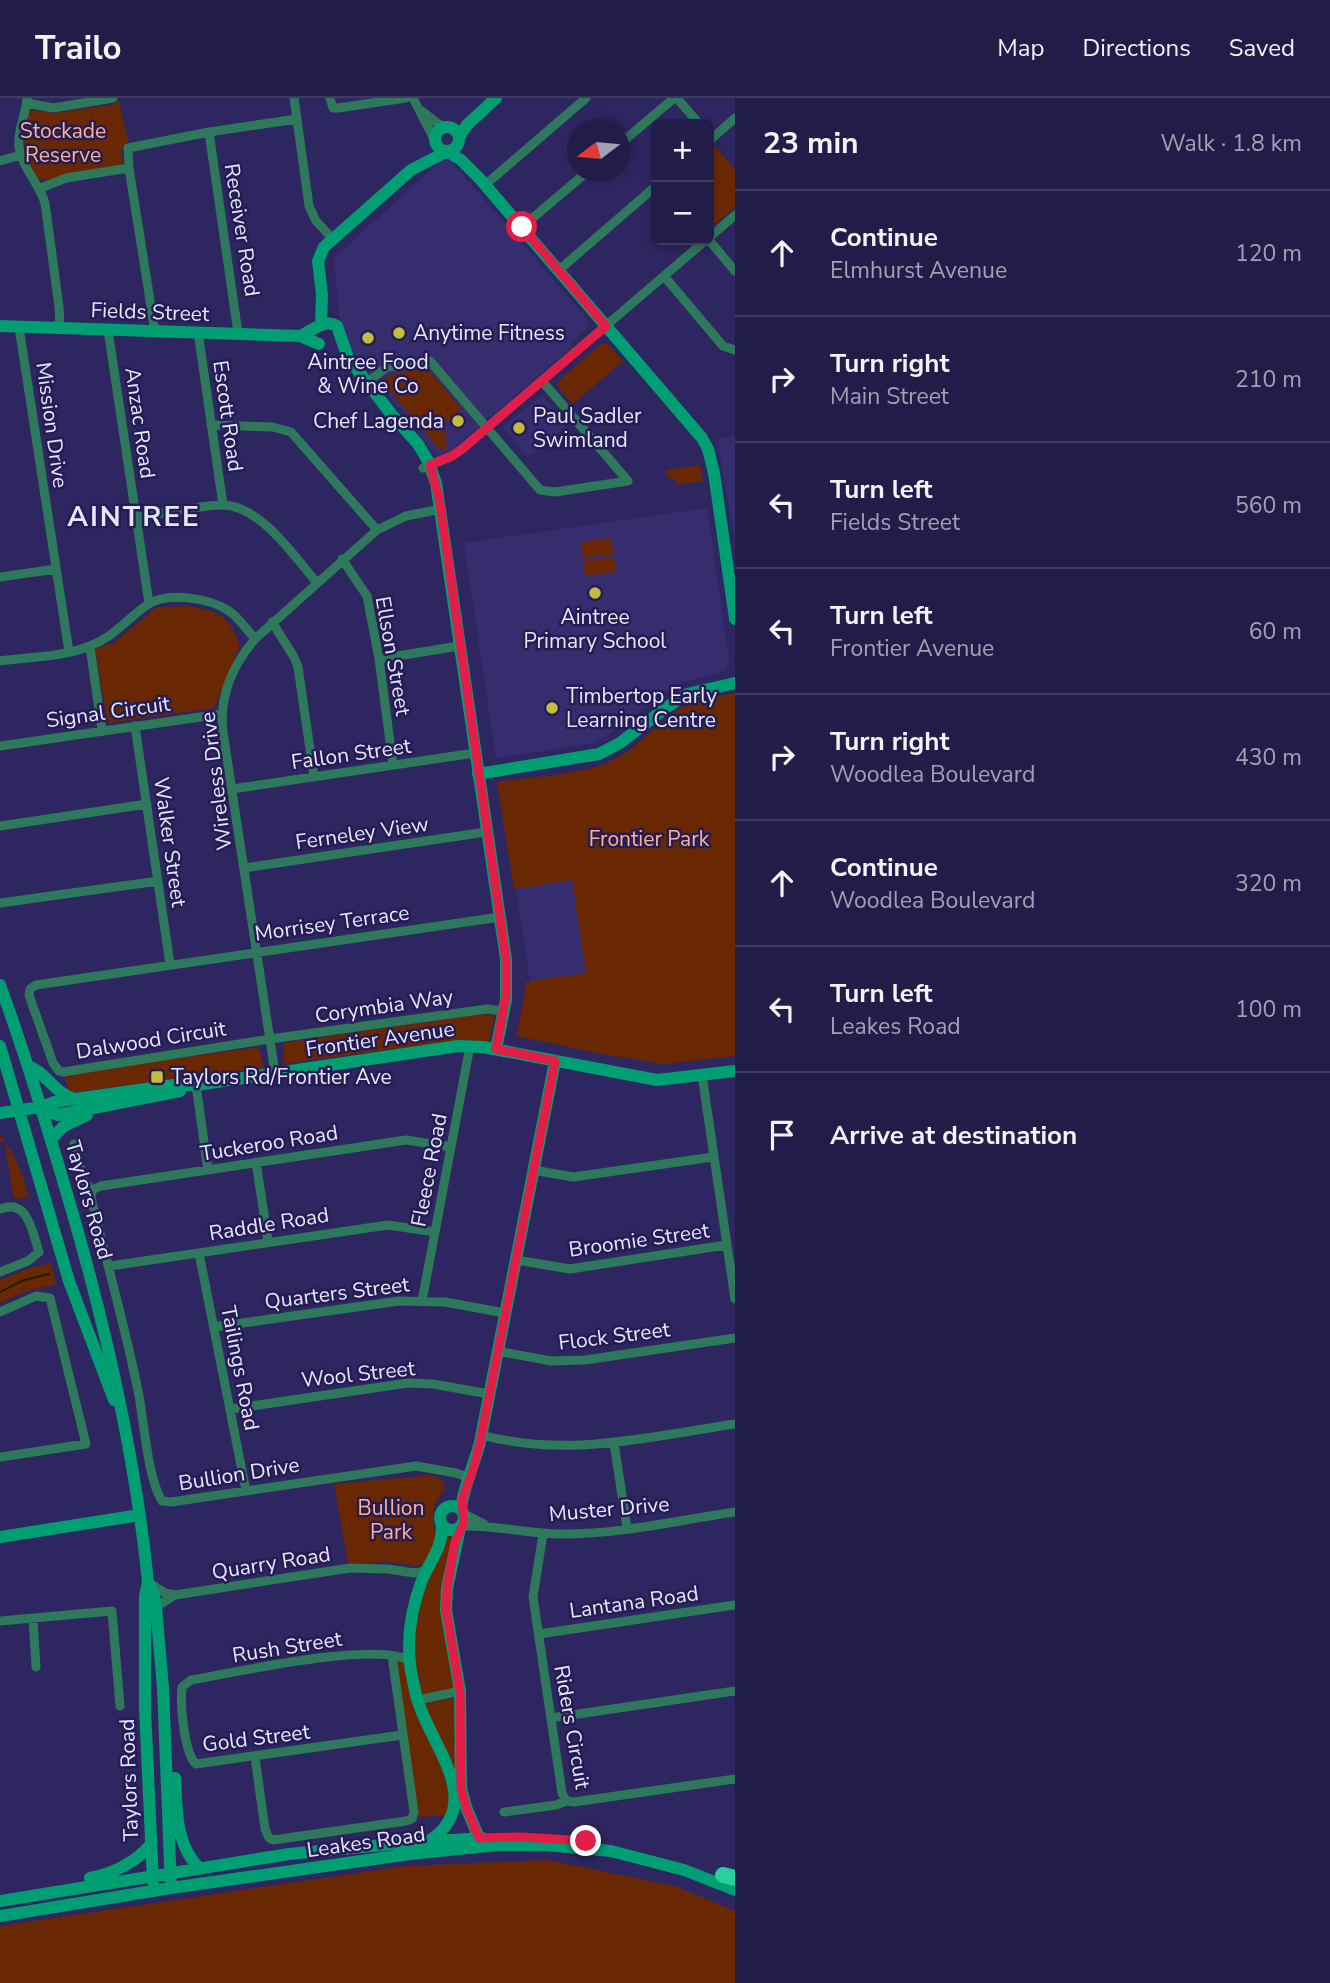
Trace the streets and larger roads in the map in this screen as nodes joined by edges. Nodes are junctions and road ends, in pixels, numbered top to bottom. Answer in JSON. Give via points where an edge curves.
{"nodes":[{"id":1,"x":113,"y":98,"type":"edge"},
{"id":2,"x":294,"y":98,"type":"edge"},
{"id":3,"x":330,"y":98,"type":"edge"},
{"id":4,"x":406,"y":98,"type":"edge"},
{"id":5,"x":413,"y":98,"type":"edge"},
{"id":6,"x":496,"y":98,"type":"edge"},
{"id":7,"x":586,"y":98,"type":"edge"},
{"id":8,"x":675,"y":98,"type":"edge"},
{"id":9,"x":27,"y":100,"type":"edge"},
{"id":10,"x":419,"y":108,"type":"junction"},
{"id":11,"x":478,"y":113,"type":"junction"},
{"id":12,"x":735,"y":118,"type":"edge"},
{"id":13,"x":298,"y":119,"type":"junction"},
{"id":14,"x":694,"y":119,"type":"edge"},
{"id":15,"x":447,"y":127,"type":"junction"},
{"id":16,"x":209,"y":132,"type":"junction"},
{"id":17,"x":714,"y":135,"type":"edge"},
{"id":18,"x":630,"y":136,"type":"edge"},
{"id":19,"x":459,"y":138,"type":"junction"},
{"id":20,"x":435,"y":140,"type":"junction"},
{"id":21,"x":447,"y":152,"type":"junction"},
{"id":22,"x":21,"y":155,"type":"junction"},
{"id":23,"x":421,"y":160,"type":"joint"},
{"id":24,"x":0,"y":161,"type":"edge"},
{"id":25,"x":129,"y":168,"type":"junction"},
{"id":26,"x":411,"y":170,"type":"junction"},
{"id":27,"x":483,"y":182,"type":"junction"},
{"id":28,"x":575,"y":182,"type":"edge"},
{"id":29,"x":41,"y":188,"type":"junction"},
{"id":30,"x":651,"y":190,"type":"edge"},
{"id":31,"x":735,"y":215,"type":"edge"},
{"id":32,"x":522,"y":227,"type":"junction"},
{"id":33,"x":714,"y":234,"type":"edge"},
{"id":34,"x":332,"y":238,"type":"junction"},
{"id":35,"x":701,"y":245,"type":"edge"},
{"id":36,"x":713,"y":245,"type":"edge"},
{"id":37,"x":559,"y":270,"type":"junction"},
{"id":38,"x":735,"y":271,"type":"edge"},
{"id":39,"x":664,"y":276,"type":"junction"},
{"id":40,"x":324,"y":325,"type":"junction"},
{"id":41,"x":0,"y":326,"type":"edge"},
{"id":42,"x":606,"y":326,"type":"junction"},
{"id":43,"x":19,"y":327,"type":"junction"},
{"id":44,"x":60,"y":328,"type":"junction"},
{"id":45,"x":108,"y":330,"type":"junction"},
{"id":46,"x":155,"y":332,"type":"junction"},
{"id":47,"x":198,"y":332,"type":"junction"},
{"id":48,"x":238,"y":333,"type":"junction"},
{"id":49,"x":300,"y":336,"type":"junction"},
{"id":50,"x":331,"y":344,"type":"junction"},
{"id":51,"x":735,"y":350,"type":"edge"},
{"id":52,"x":542,"y":381,"type":"junction"},
{"id":53,"x":366,"y":383,"type":"junction"},
{"id":54,"x":211,"y":425,"type":"junction"},
{"id":55,"x":488,"y":428,"type":"junction"},
{"id":56,"x":427,"y":466,"type":"junction"},
{"id":57,"x":223,"y":505,"type":"junction"},
{"id":58,"x":438,"y":510,"type":"junction"},
{"id":59,"x":136,"y":518,"type":"junction"},
{"id":60,"x":377,"y":530,"type":"junction"},
{"id":61,"x":342,"y":559,"type":"junction"},
{"id":62,"x":56,"y":569,"type":"junction"},
{"id":63,"x":0,"y":577,"type":"edge"},
{"id":64,"x":317,"y":583,"type":"junction"},
{"id":65,"x":149,"y":603,"type":"junction"},
{"id":66,"x":735,"y":619,"type":"edge"},
{"id":67,"x":272,"y":622,"type":"junction"},
{"id":68,"x":255,"y":639,"type":"junction"},
{"id":69,"x":460,"y":646,"type":"junction"},
{"id":70,"x":90,"y":647,"type":"junction"},
{"id":71,"x":69,"y":652,"type":"junction"},
{"id":72,"x":379,"y":659,"type":"junction"},
{"id":73,"x":0,"y":661,"type":"edge"},
{"id":74,"x":735,"y":683,"type":"edge"},
{"id":75,"x":221,"y":714,"type":"junction"},
{"id":76,"x":135,"y":726,"type":"junction"},
{"id":77,"x":102,"y":730,"type":"junction"},
{"id":78,"x":0,"y":746,"type":"edge"},
{"id":79,"x":475,"y":753,"type":"junction"},
{"id":80,"x":393,"y":765,"type":"junction"},
{"id":81,"x":478,"y":774,"type":"junction"},
{"id":82,"x":314,"y":777,"type":"junction"},
{"id":83,"x":232,"y":789,"type":"junction"},
{"id":84,"x":147,"y":804,"type":"junction"},
{"id":85,"x":0,"y":826,"type":"edge"},
{"id":86,"x":486,"y":832,"type":"junction"},
{"id":87,"x":244,"y":868,"type":"junction"},
{"id":88,"x":158,"y":881,"type":"junction"},
{"id":89,"x":0,"y":903,"type":"edge"},
{"id":90,"x":500,"y":917,"type":"junction"},
{"id":91,"x":257,"y":952,"type":"junction"},
{"id":92,"x":170,"y":964,"type":"junction"},
{"id":93,"x":0,"y":985,"type":"edge"},
{"id":94,"x":503,"y":1011,"type":"junction"},
{"id":95,"x":270,"y":1039,"type":"junction"},
{"id":96,"x":0,"y":1046,"type":"edge"},
{"id":97,"x":470,"y":1046,"type":"junction"},
{"id":98,"x":496,"y":1049,"type":"junction"},
{"id":99,"x":555,"y":1061,"type":"junction"},
{"id":100,"x":28,"y":1066,"type":"junction"},
{"id":101,"x":735,"y":1071,"type":"edge"},
{"id":102,"x":275,"y":1073,"type":"junction"},
{"id":103,"x":702,"y":1075,"type":"junction"},
{"id":104,"x":196,"y":1085,"type":"junction"},
{"id":105,"x":74,"y":1099,"type":"junction"},
{"id":106,"x":114,"y":1106,"type":"junction"},
{"id":107,"x":41,"y":1107,"type":"junction"},
{"id":108,"x":20,"y":1110,"type":"junction"},
{"id":109,"x":0,"y":1113,"type":"edge"},
{"id":110,"x":51,"y":1139,"type":"junction"},
{"id":111,"x":74,"y":1144,"type":"dead end"},
{"id":112,"x":452,"y":1147,"type":"junction"},
{"id":113,"x":713,"y":1157,"type":"junction"},
{"id":114,"x":256,"y":1162,"type":"junction"},
{"id":115,"x":208,"y":1170,"type":"junction"},
{"id":116,"x":533,"y":1170,"type":"junction"},
{"id":117,"x":92,"y":1190,"type":"junction"},
{"id":118,"x":0,"y":1209,"type":"edge"},
{"id":119,"x":435,"y":1232,"type":"junction"},
{"id":120,"x":268,"y":1241,"type":"junction"},
{"id":121,"x":726,"y":1245,"type":"junction"},
{"id":122,"x":200,"y":1252,"type":"junction"},
{"id":123,"x":516,"y":1260,"type":"junction"},
{"id":124,"x":110,"y":1266,"type":"junction"},
{"id":125,"x":0,"y":1272,"type":"edge"},
{"id":126,"x":735,"y":1299,"type":"edge"},
{"id":127,"x":422,"y":1301,"type":"junction"},
{"id":128,"x":0,"y":1312,"type":"edge"},
{"id":129,"x":505,"y":1313,"type":"junction"},
{"id":130,"x":214,"y":1327,"type":"junction"},
{"id":131,"x":735,"y":1338,"type":"edge"},
{"id":132,"x":497,"y":1352,"type":"junction"},
{"id":133,"x":489,"y":1394,"type":"junction"},
{"id":134,"x":231,"y":1409,"type":"junction"},
{"id":135,"x":735,"y":1424,"type":"edge"},
{"id":136,"x":126,"y":1430,"type":"junction"},
{"id":137,"x":481,"y":1435,"type":"junction"},
{"id":138,"x":614,"y":1443,"type":"junction"},
{"id":139,"x":0,"y":1457,"type":"edge"},
{"id":140,"x":470,"y":1475,"type":"junction"},
{"id":141,"x":246,"y":1491,"type":"junction"},
{"id":142,"x":443,"y":1510,"type":"junction"},
{"id":143,"x":735,"y":1512,"type":"edge"},
{"id":144,"x":140,"y":1515,"type":"junction"},
{"id":145,"x":462,"y":1520,"type":"junction"},
{"id":146,"x":442,"y":1525,"type":"junction"},
{"id":147,"x":627,"y":1528,"type":"junction"},
{"id":148,"x":543,"y":1534,"type":"junction"},
{"id":149,"x":0,"y":1537,"type":"edge"},
{"id":150,"x":421,"y":1575,"type":"junction"},
{"id":151,"x":148,"y":1582,"type":"junction"},
{"id":152,"x":175,"y":1595,"type":"junction"},
{"id":153,"x":735,"y":1605,"type":"edge"},
{"id":154,"x":156,"y":1607,"type":"junction"},
{"id":155,"x":33,"y":1619,"type":"junction"},
{"id":156,"x":0,"y":1621,"type":"edge"},
{"id":157,"x":538,"y":1634,"type":"junction"},
{"id":158,"x":402,"y":1656,"type":"junction"},
{"id":159,"x":36,"y":1667,"type":"dead end"},
{"id":160,"x":183,"y":1684,"type":"joint"},
{"id":161,"x":163,"y":1688,"type":"junction"},
{"id":162,"x":735,"y":1691,"type":"edge"},
{"id":163,"x":460,"y":1692,"type":"junction"},
{"id":164,"x":418,"y":1700,"type":"junction"},
{"id":165,"x":120,"y":1706,"type":"dead end"},
{"id":166,"x":551,"y":1718,"type":"junction"},
{"id":167,"x":402,"y":1735,"type":"junction"},
{"id":168,"x":254,"y":1757,"type":"junction"},
{"id":169,"x":735,"y":1779,"type":"edge"},
{"id":170,"x":566,"y":1801,"type":"junction"},
{"id":171,"x":504,"y":1812,"type":"dead end"},
{"id":172,"x":468,"y":1813,"type":"junction"},
{"id":173,"x":452,"y":1815,"type":"junction"},
{"id":174,"x":479,"y":1838,"type":"junction"},
{"id":175,"x":429,"y":1842,"type":"junction"},
{"id":176,"x":151,"y":1844,"type":"junction"},
{"id":177,"x":200,"y":1869,"type":"junction"},
{"id":178,"x":172,"y":1873,"type":"junction"},
{"id":179,"x":153,"y":1876,"type":"junction"},
{"id":180,"x":731,"y":1878,"type":"edge"},
{"id":181,"x":172,"y":1888,"type":"junction"},
{"id":182,"x":735,"y":1890,"type":"edge"},
{"id":183,"x":43,"y":1892,"type":"junction"},
{"id":184,"x":154,"y":1892,"type":"junction"},
{"id":185,"x":16,"y":1897,"type":"junction"},
{"id":186,"x":0,"y":1901,"type":"edge"},
{"id":187,"x":19,"y":1914,"type":"junction"},
{"id":188,"x":0,"y":1916,"type":"edge"}],
"edges":[{"from":1,"to":9,"type":"street","via":[[52,108]]},
{"from":2,"to":13,"type":"street"},
{"from":3,"to":4,"type":"street","via":[[333,108],[338,108]]},
{"from":5,"to":10,"type":"street"},
{"from":6,"to":11,"type":"street"},
{"from":7,"to":27,"type":"street"},
{"from":8,"to":14,"type":"street"},
{"from":8,"to":18,"type":"street"},
{"from":9,"to":22,"type":"street","via":[[19,138]]},
{"from":10,"to":15,"type":"street"},
{"from":10,"to":20,"type":"street"},
{"from":11,"to":15,"type":"street"},
{"from":11,"to":19,"type":"street"},
{"from":12,"to":17,"type":"street"},
{"from":13,"to":16,"type":"street"},
{"from":13,"to":34,"type":"street","via":[[309,206]]},
{"from":15,"to":19,"type":"street"},
{"from":15,"to":20,"type":"street","via":[[438,131]]},
{"from":16,"to":25,"type":"street","via":[[131,145]]},
{"from":16,"to":48,"type":"street","name":"Receiver Road"},
{"from":19,"to":21,"type":"street","via":[[457,146]]},
{"from":19,"to":27,"type":"street"},
{"from":20,"to":21,"type":"street","via":[[438,148]]},
{"from":20,"to":23,"type":"street"},
{"from":21,"to":26,"type":"street"},
{"from":21,"to":27,"type":"street"},
{"from":22,"to":24,"type":"street"},
{"from":22,"to":29,"type":"street"},
{"from":23,"to":26,"type":"street"},
{"from":25,"to":29,"type":"street","via":[[66,177]]},
{"from":25,"to":46,"type":"street"},
{"from":26,"to":34,"type":"street"},
{"from":27,"to":32,"type":"street"},
{"from":28,"to":32,"type":"street"},
{"from":29,"to":44,"type":"street"},
{"from":30,"to":37,"type":"street"},
{"from":31,"to":33,"type":"street"},
{"from":32,"to":37,"type":"street"},
{"from":34,"to":40,"type":"street","via":[[319,256]]},
{"from":35,"to":39,"type":"street"},
{"from":36,"to":38,"type":"street"},
{"from":37,"to":42,"type":"street"},
{"from":39,"to":42,"type":"street"},
{"from":39,"to":51,"type":"street","via":[[723,346]]},
{"from":40,"to":49,"type":"street","name":"Fields Street"},
{"from":40,"to":50,"type":"street","via":[[316,334]]},
{"from":40,"to":50,"type":"street","via":[[339,329]]},
{"from":41,"to":43,"type":"street","name":"Fields Street"},
{"from":42,"to":52,"type":"street"},
{"from":42,"to":66,"type":"street","via":[[708,450]]},
{"from":43,"to":44,"type":"street","name":"Fields Street"},
{"from":43,"to":62,"type":"street","name":"Mission Drive"},
{"from":44,"to":45,"type":"street","name":"Fields Street"},
{"from":45,"to":46,"type":"street","name":"Fields Street"},
{"from":45,"to":59,"type":"street","name":"Anzac Road"},
{"from":46,"to":47,"type":"street","name":"Fields Street"},
{"from":47,"to":48,"type":"street","name":"Fields Street"},
{"from":47,"to":54,"type":"street","name":"Escott Road"},
{"from":48,"to":49,"type":"street","name":"Fields Street"},
{"from":49,"to":50,"type":"street","name":"Fields Street"},
{"from":50,"to":53,"type":"street","name":"Fields Street"},
{"from":52,"to":55,"type":"street"},
{"from":52,"to":55,"type":"street","via":[[628,481],[555,492],[540,490]]},
{"from":53,"to":55,"type":"street","via":[[387,367],[430,361]]},
{"from":53,"to":56,"type":"street","name":"Fields Street"},
{"from":54,"to":57,"type":"street","name":"Escott Road"},
{"from":54,"to":60,"type":"street","via":[[291,432]]},
{"from":55,"to":56,"type":"street","via":[[452,456]]},
{"from":56,"to":58,"type":"street","name":"Fields Street"},
{"from":57,"to":59,"type":"street"},
{"from":57,"to":64,"type":"street","via":[[242,508],[260,520]]},
{"from":58,"to":60,"type":"street","name":"Wireless Drive","via":[[405,516]]},
{"from":58,"to":69,"type":"street","name":"Fields Street"},
{"from":59,"to":65,"type":"street","name":"Anzac Road"},
{"from":60,"to":61,"type":"street","name":"Wireless Drive"},
{"from":61,"to":64,"type":"street","name":"Wireless Drive"},
{"from":61,"to":72,"type":"street","name":"Ellson Street","via":[[367,596]]},
{"from":62,"to":63,"type":"street"},
{"from":62,"to":71,"type":"street","name":"Mission Drive"},
{"from":64,"to":67,"type":"street","name":"Wireless Drive"},
{"from":65,"to":68,"type":"street","via":[[186,597],[213,603],[231,612]]},
{"from":65,"to":70,"type":"street","via":[[116,633]]},
{"from":67,"to":68,"type":"street","name":"Wireless Drive"},
{"from":67,"to":82,"type":"street","via":[[298,667]]},
{"from":68,"to":75,"type":"street","name":"Wireless Drive","via":[[225,691]]},
{"from":69,"to":72,"type":"street"},
{"from":69,"to":79,"type":"street","name":"Fields Street"},
{"from":70,"to":71,"type":"street"},
{"from":70,"to":77,"type":"street"},
{"from":71,"to":73,"type":"street"},
{"from":72,"to":80,"type":"street","name":"Ellson Street"},
{"from":74,"to":81,"type":"street","via":[[687,694],[599,754]]},
{"from":75,"to":76,"type":"street","name":"Signal Circuit"},
{"from":75,"to":83,"type":"street","name":"Wireless Drive"},
{"from":76,"to":77,"type":"street","name":"Signal Circuit"},
{"from":76,"to":84,"type":"street","name":"Walker Street"},
{"from":77,"to":78,"type":"street","name":"Signal Circuit"},
{"from":79,"to":80,"type":"street","name":"Fallon Street"},
{"from":79,"to":81,"type":"street","name":"Fields Street"},
{"from":80,"to":82,"type":"street","name":"Fallon Street"},
{"from":81,"to":86,"type":"street","name":"Fields Street"},
{"from":82,"to":83,"type":"street","name":"Fallon Street"},
{"from":83,"to":87,"type":"street","name":"Wireless Drive"},
{"from":84,"to":85,"type":"street"},
{"from":84,"to":88,"type":"street","name":"Walker Street"},
{"from":86,"to":87,"type":"street","name":"Ferneley View"},
{"from":86,"to":90,"type":"street","name":"Fields Street"},
{"from":87,"to":91,"type":"street","name":"Wireless Drive"},
{"from":88,"to":89,"type":"street"},
{"from":88,"to":92,"type":"street","name":"Walker Street"},
{"from":90,"to":91,"type":"street","name":"Morrisey Terrace"},
{"from":90,"to":94,"type":"street","name":"Fields Street","via":[[507,972]]},
{"from":91,"to":92,"type":"street","name":"Morrisey Terrace"},
{"from":91,"to":95,"type":"street","name":"Wireless Drive"},
{"from":92,"to":95,"type":"street","name":"Dalwood Circuit","via":[[33,986],[29,995],[55,1068],[69,1071]]},
{"from":93,"to":100,"type":"street","name":"Taylors Road"},
{"from":94,"to":95,"type":"street","name":"Corymbia Way","via":[[487,1009]]},
{"from":94,"to":98,"type":"street","name":"Fields Street"},
{"from":95,"to":102,"type":"street","name":"Wireless Drive"},
{"from":96,"to":108,"type":"street","name":"Taylors Road"},
{"from":97,"to":98,"type":"street","name":"Frontier Avenue"},
{"from":97,"to":102,"type":"street","name":"Frontier Avenue"},
{"from":97,"to":112,"type":"street","name":"Fleece Road"},
{"from":98,"to":99,"type":"street","name":"Frontier Avenue"},
{"from":99,"to":103,"type":"street","name":"Frontier Avenue","via":[[657,1080]]},
{"from":99,"to":116,"type":"street"},
{"from":100,"to":105,"type":"street","via":[[41,1071],[60,1094]]},
{"from":100,"to":107,"type":"street","name":"Taylors Road"},
{"from":101,"to":103,"type":"street","name":"Frontier Avenue"},
{"from":102,"to":104,"type":"street","name":"Frontier Avenue"},
{"from":103,"to":113,"type":"street"},
{"from":104,"to":105,"type":"street","name":"Frontier Avenue"},
{"from":104,"to":106,"type":"street","name":"Frontier Avenue"},
{"from":104,"to":115,"type":"street"},
{"from":105,"to":107,"type":"street","name":"Frontier Avenue"},
{"from":106,"to":107,"type":"street","name":"Frontier Avenue","via":[[58,1115]]},
{"from":106,"to":110,"type":"street","via":[[76,1118]]},
{"from":107,"to":108,"type":"street"},
{"from":107,"to":110,"type":"street","name":"Taylors Road"},
{"from":108,"to":109,"type":"street"},
{"from":108,"to":136,"type":"street","name":"Taylors Road","via":[[69,1281]]},
{"from":110,"to":136,"type":"street","name":"Taylors Road","via":[[91,1277]]},
{"from":111,"to":117,"type":"street","name":"Bullion Drive","via":[[84,1181]]},
{"from":112,"to":114,"type":"street","name":"Tuckeroo Road","via":[[406,1140]]},
{"from":112,"to":119,"type":"street","name":"Fleece Road"},
{"from":113,"to":116,"type":"street","via":[[573,1177]]},
{"from":113,"to":121,"type":"street"},
{"from":114,"to":115,"type":"street","name":"Tuckeroo Road"},
{"from":114,"to":120,"type":"street"},
{"from":115,"to":117,"type":"street","name":"Tuckeroo Road"},
{"from":116,"to":123,"type":"street"},
{"from":117,"to":124,"type":"street","name":"Bullion Drive"},
{"from":118,"to":125,"type":"street","via":[[17,1206],[27,1215],[39,1252]]},
{"from":119,"to":120,"type":"street","name":"Raddle Road","via":[[388,1225]]},
{"from":119,"to":127,"type":"street","name":"Fleece Road"},
{"from":120,"to":122,"type":"street","name":"Raddle Road"},
{"from":121,"to":123,"type":"street","name":"Broomie Street","via":[[570,1269]]},
{"from":121,"to":126,"type":"street"},
{"from":122,"to":124,"type":"street","name":"Raddle Road"},
{"from":122,"to":130,"type":"street","name":"Tailings Road"},
{"from":123,"to":129,"type":"street"},
{"from":124,"to":141,"type":"street","name":"Bullion Drive","via":[[162,1501]]},
{"from":127,"to":129,"type":"street","name":"Quarters Street"},
{"from":127,"to":130,"type":"street","name":"Quarters Street","via":[[381,1302]]},
{"from":128,"to":139,"type":"street","via":[[36,1296],[50,1298],[86,1444]]},
{"from":129,"to":132,"type":"street"},
{"from":130,"to":134,"type":"street","name":"Tailings Road"},
{"from":131,"to":132,"type":"street","name":"Flock Street","via":[[585,1360],[551,1361]]},
{"from":132,"to":133,"type":"street"},
{"from":133,"to":134,"type":"street","name":"Wool Street","via":[[408,1383]]},
{"from":133,"to":137,"type":"street"},
{"from":134,"to":141,"type":"street","name":"Tailings Road"},
{"from":135,"to":138,"type":"street"},
{"from":136,"to":144,"type":"street","name":"Taylors Road"},
{"from":137,"to":138,"type":"street","via":[[565,1447]]},
{"from":137,"to":140,"type":"street"},
{"from":138,"to":147,"type":"street"},
{"from":140,"to":141,"type":"street","name":"Bullion Drive","via":[[416,1466]]},
{"from":140,"to":142,"type":"street"},
{"from":140,"to":145,"type":"street","via":[[462,1500]]},
{"from":142,"to":145,"type":"street","via":[[454,1506]]},
{"from":142,"to":146,"type":"street"},
{"from":143,"to":147,"type":"street","name":"Muster Drive"},
{"from":144,"to":149,"type":"street"},
{"from":144,"to":151,"type":"street","name":"Taylors Road"},
{"from":145,"to":146,"type":"street","via":[[452,1531]]},
{"from":145,"to":148,"type":"street","name":"Muster Drive"},
{"from":145,"to":163,"type":"street","via":[[446,1609]]},
{"from":146,"to":150,"type":"street","via":[[441,1544]]},
{"from":147,"to":148,"type":"street","name":"Muster Drive"},
{"from":148,"to":157,"type":"street","name":"Riders Circuit","via":[[533,1587]]},
{"from":150,"to":152,"type":"street","name":"Quarry Road","via":[[350,1568]]},
{"from":150,"to":158,"type":"street"},
{"from":151,"to":152,"type":"street"},
{"from":151,"to":154,"type":"street","name":"Taylors Road"},
{"from":151,"to":176,"type":"street","name":"Taylors Road","via":[[145,1709]]},
{"from":152,"to":154,"type":"street","name":"Quarry Road"},
{"from":153,"to":157,"type":"street","name":"Lantana Road"},
{"from":154,"to":161,"type":"street","name":"Taylors Road"},
{"from":155,"to":156,"type":"street"},
{"from":155,"to":159,"type":"street"},
{"from":155,"to":165,"type":"street","via":[[112,1611]]},
{"from":157,"to":166,"type":"street","name":"Riders Circuit"},
{"from":158,"to":160,"type":"street","name":"Rush Street","via":[[342,1654]]},
{"from":158,"to":164,"type":"street"},
{"from":158,"to":167,"type":"street"},
{"from":160,"to":168,"type":"street","name":"Gold Street","via":[[193,1762],[201,1765]]},
{"from":161,"to":177,"type":"street","via":[[179,1835]]},
{"from":161,"to":178,"type":"street","name":"Taylors Road"},
{"from":162,"to":166,"type":"street"},
{"from":163,"to":164,"type":"street"},
{"from":163,"to":172,"type":"street","via":[[459,1767]]},
{"from":164,"to":173,"type":"street","via":[[448,1766]]},
{"from":166,"to":170,"type":"street","name":"Riders Circuit"},
{"from":167,"to":168,"type":"street","name":"Gold Street"},
{"from":167,"to":168,"type":"street","via":[[414,1812],[406,1821],[273,1840],[265,1829]]},
{"from":169,"to":170,"type":"street","name":"Riders Circuit"},
{"from":170,"to":171,"type":"street"},
{"from":172,"to":173,"type":"street","via":[[461,1818]]},
{"from":172,"to":174,"type":"street"},
{"from":173,"to":175,"type":"street","via":[[444,1831]]},
{"from":174,"to":175,"type":"street","name":"Leakes Road"},
{"from":174,"to":180,"type":"street","name":"Leakes Road","via":[[586,1841]]},
{"from":175,"to":177,"type":"street","name":"Leakes Road","via":[[289,1854]]},
{"from":176,"to":179,"type":"street","name":"Taylors Road"},
{"from":176,"to":183,"type":"street","via":[[110,1873]]},
{"from":177,"to":178,"type":"street","name":"Leakes Road"},
{"from":178,"to":179,"type":"street","name":"Leakes Road"},
{"from":178,"to":181,"type":"street","name":"Taylors Road"},
{"from":179,"to":183,"type":"street","name":"Leakes Road"},
{"from":179,"to":184,"type":"street","name":"Taylors Road"},
{"from":181,"to":182,"type":"street","name":"Leakes Road","via":[[497,1844],[611,1851],[684,1870]]},
{"from":181,"to":184,"type":"street","name":"Leakes Road"},
{"from":183,"to":185,"type":"street","name":"Leakes Road"},
{"from":184,"to":187,"type":"street","name":"Leakes Road"},
{"from":185,"to":186,"type":"street","name":"Leakes Road"},
{"from":185,"to":187,"type":"street"},
{"from":187,"to":188,"type":"street","name":"Leakes Road"}]}
